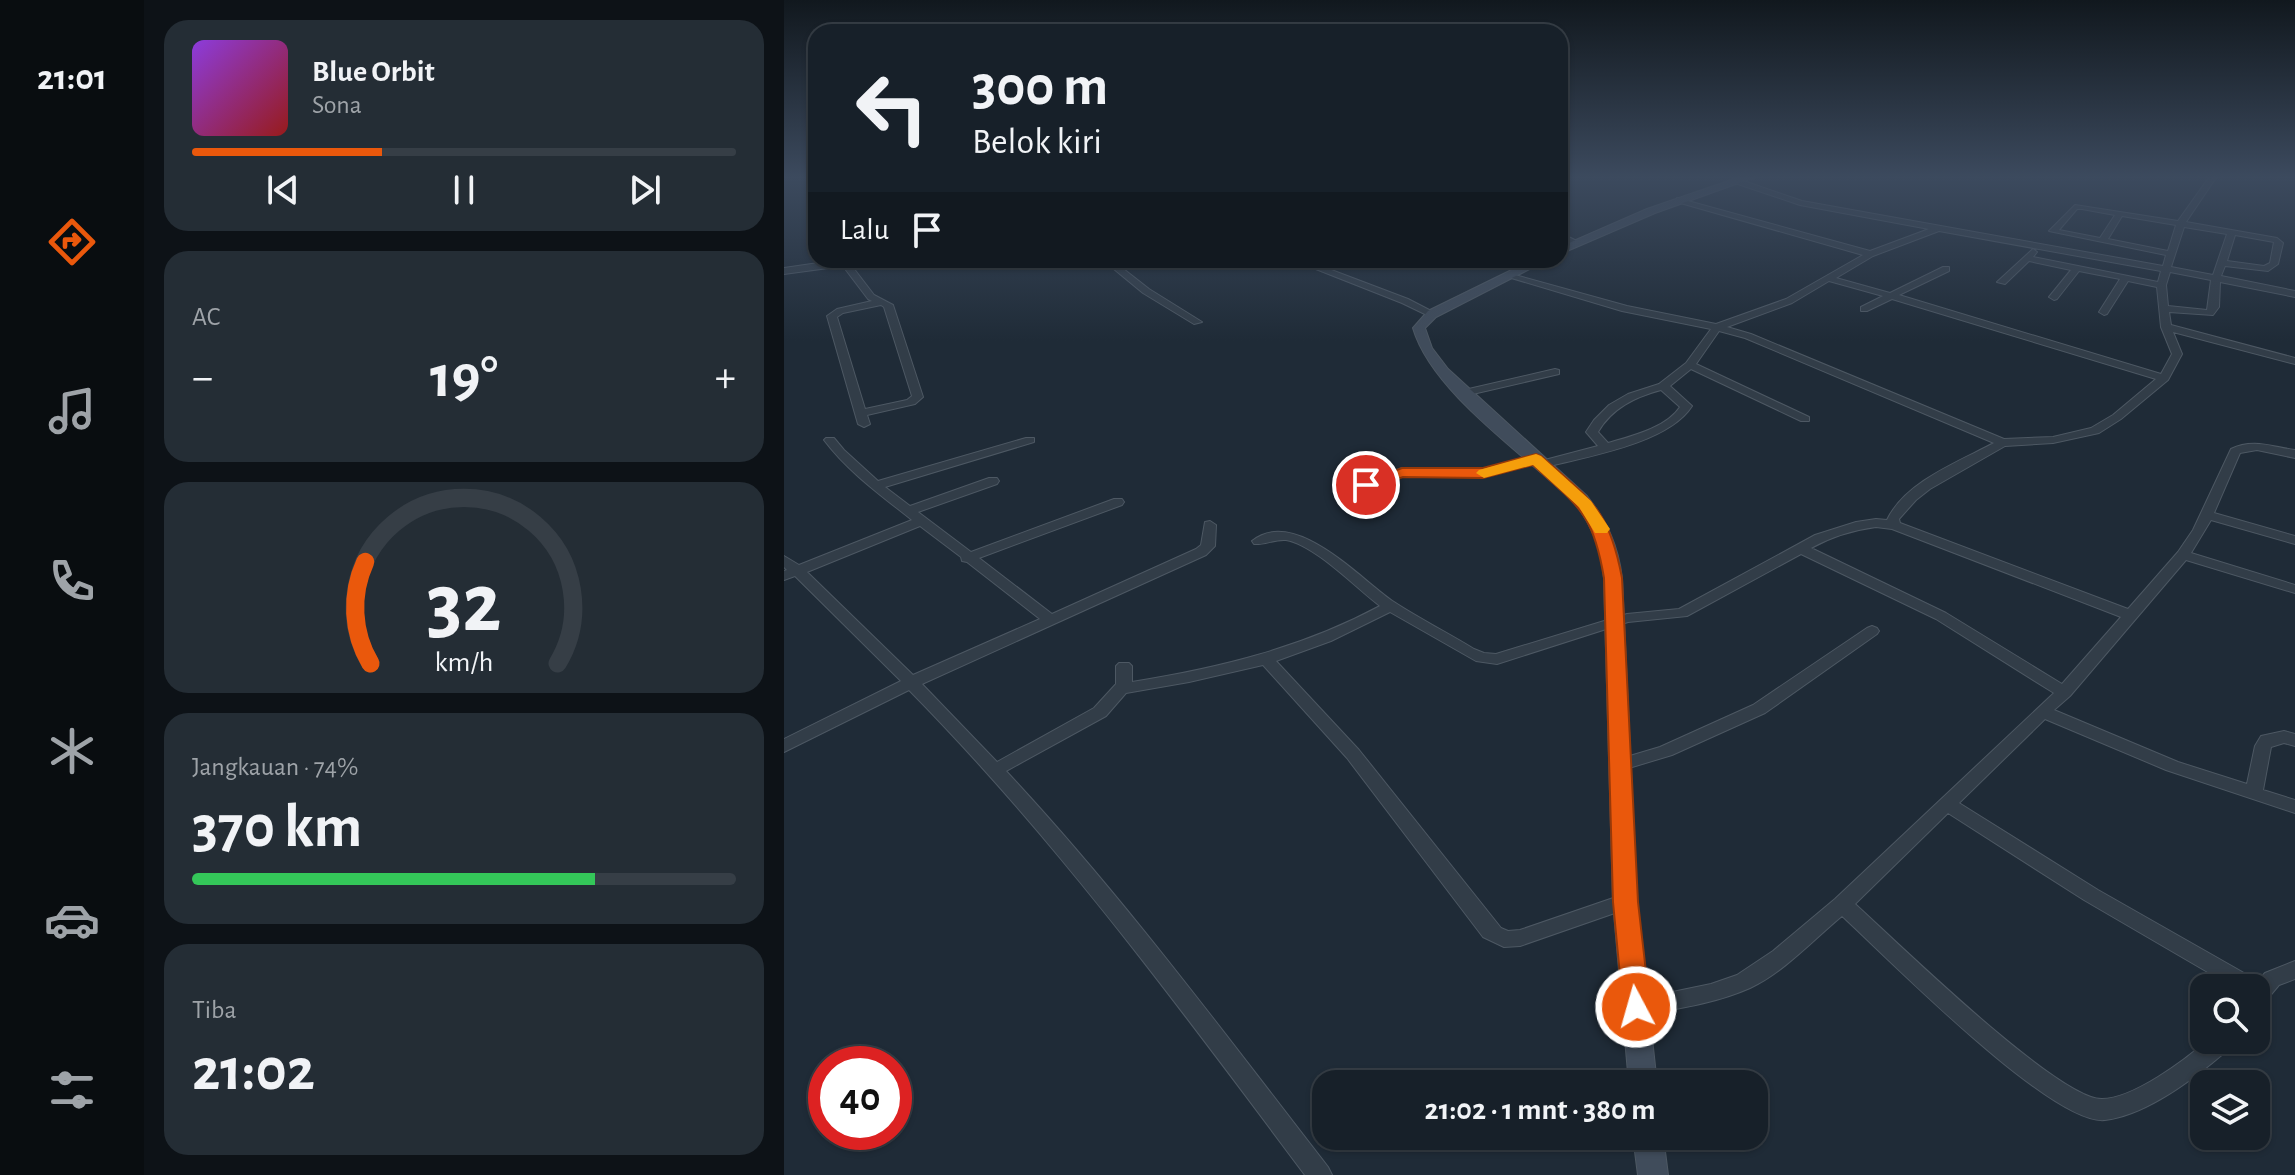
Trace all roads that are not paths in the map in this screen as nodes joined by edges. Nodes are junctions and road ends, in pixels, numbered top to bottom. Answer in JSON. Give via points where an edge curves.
{"nodes":[{"id":1,"x":1607,"y":231,"type":"edge"},
{"id":2,"x":1788,"y":231,"type":"edge"},
{"id":3,"x":1931,"y":231,"type":"edge"},
{"id":4,"x":1964,"y":231,"type":"edge"},
{"id":5,"x":2053,"y":231,"type":"joint"},
{"id":6,"x":2109,"y":231,"type":"edge"},
{"id":7,"x":2179,"y":231,"type":"edge"},
{"id":8,"x":2225,"y":231,"type":"edge"},
{"id":9,"x":2232,"y":232,"type":"junction"},
{"id":10,"x":1568,"y":240,"type":"edge"},
{"id":11,"x":2103,"y":240,"type":"junction"},
{"id":12,"x":1576,"y":244,"type":"junction"},
{"id":13,"x":2041,"y":244,"type":"junction"},
{"id":14,"x":1568,"y":248,"type":"edge"},
{"id":15,"x":1870,"y":254,"type":"junction"},
{"id":16,"x":2172,"y":254,"type":"junction"},
{"id":17,"x":2027,"y":258,"type":"junction"},
{"id":18,"x":2222,"y":263,"type":"junction"},
{"id":19,"x":808,"y":267,"type":"edge"},
{"id":20,"x":849,"y":268,"type":"edge"},
{"id":21,"x":1117,"y":268,"type":"edge"},
{"id":22,"x":1318,"y":268,"type":"edge"},
{"id":23,"x":1525,"y":268,"type":"edge"},
{"id":24,"x":2077,"y":268,"type":"junction"},
{"id":25,"x":1946,"y":269,"type":"dead end"},
{"id":26,"x":2166,"y":269,"type":"junction"},
{"id":27,"x":784,"y":271,"type":"edge"},
{"id":28,"x":1511,"y":275,"type":"junction"},
{"id":29,"x":2125,"y":278,"type":"junction"},
{"id":30,"x":2216,"y":278,"type":"junction"},
{"id":31,"x":1831,"y":279,"type":"junction"},
{"id":32,"x":2002,"y":282,"type":"dead end"},
{"id":33,"x":2161,"y":285,"type":"junction"},
{"id":34,"x":2295,"y":294,"type":"edge"},
{"id":35,"x":1893,"y":295,"type":"junction"},
{"id":36,"x":2054,"y":297,"type":"dead end"},
{"id":37,"x":882,"y":302,"type":"junction"},
{"id":38,"x":2162,"y":308,"type":"junction"},
{"id":39,"x":1864,"y":309,"type":"dead end"},
{"id":40,"x":2104,"y":312,"type":"dead end"},
{"id":41,"x":1432,"y":314,"type":"junction"},
{"id":42,"x":1197,"y":322,"type":"dead end"},
{"id":43,"x":1717,"y":327,"type":"junction"},
{"id":44,"x":2166,"y":327,"type":"junction"},
{"id":45,"x":2295,"y":361,"type":"edge"},
{"id":46,"x":1690,"y":365,"type":"junction"},
{"id":47,"x":1555,"y":372,"type":"dead end"},
{"id":48,"x":2164,"y":378,"type":"junction"},
{"id":49,"x":1663,"y":386,"type":"junction"},
{"id":50,"x":1464,"y":393,"type":"junction"},
{"id":51,"x":1805,"y":419,"type":"dead end"},
{"id":52,"x":830,"y":440,"type":"dead end"},
{"id":53,"x":1030,"y":440,"type":"dead end"},
{"id":54,"x":2003,"y":443,"type":"junction"},
{"id":55,"x":1604,"y":445,"type":"junction"},
{"id":56,"x":2295,"y":455,"type":"edge"},
{"id":57,"x":1539,"y":462,"type":"junction"},
{"id":58,"x":993,"y":481,"type":"dead end"},
{"id":59,"x":1366,"y":485,"type":"dead end"},
{"id":60,"x":876,"y":486,"type":"junction"},
{"id":61,"x":1118,"y":502,"type":"dead end"},
{"id":62,"x":907,"y":511,"type":"junction"},
{"id":63,"x":2206,"y":515,"type":"junction"},
{"id":64,"x":921,"y":521,"type":"junction"},
{"id":65,"x":1210,"y":525,"type":"dead end"},
{"id":66,"x":1894,"y":525,"type":"junction"},
{"id":67,"x":2295,"y":540,"type":"edge"},
{"id":68,"x":1259,"y":541,"type":"dead end"},
{"id":69,"x":1800,"y":548,"type":"junction"},
{"id":70,"x":2183,"y":555,"type":"junction"},
{"id":71,"x":967,"y":558,"type":"junction"},
{"id":72,"x":789,"y":569,"type":"edge"},
{"id":73,"x":2295,"y":589,"type":"edge"},
{"id":74,"x":1390,"y":606,"type":"junction"},
{"id":75,"x":2130,"y":615,"type":"junction"},
{"id":76,"x":1050,"y":619,"type":"junction"},
{"id":77,"x":1613,"y":624,"type":"junction"},
{"id":78,"x":1872,"y":631,"type":"dead end"},
{"id":79,"x":1267,"y":660,"type":"junction"},
{"id":80,"x":1124,"y":666,"type":"dead end"},
{"id":81,"x":912,"y":682,"type":"junction"},
{"id":82,"x":1119,"y":689,"type":"junction"},
{"id":83,"x":2064,"y":692,"type":"junction"},
{"id":84,"x":2043,"y":712,"type":"junction"},
{"id":85,"x":2295,"y":740,"type":"edge"},
{"id":86,"x":784,"y":746,"type":"edge"},
{"id":87,"x":1619,"y":765,"type":"junction"},
{"id":88,"x":997,"y":769,"type":"junction"},
{"id":89,"x":2254,"y":792,"type":"junction"},
{"id":90,"x":1947,"y":804,"type":"junction"},
{"id":91,"x":2295,"y":807,"type":"edge"},
{"id":92,"x":1625,"y":902,"type":"junction"},
{"id":93,"x":1842,"y":904,"type":"junction"},
{"id":94,"x":2295,"y":970,"type":"edge"},
{"id":95,"x":2225,"y":974,"type":"edge"},
{"id":96,"x":2270,"y":981,"type":"edge"},
{"id":97,"x":1636,"y":1007,"type":"junction"},
{"id":98,"x":2207,"y":1054,"type":"edge"},
{"id":99,"x":1642,"y":1070,"type":"edge"},
{"id":100,"x":1650,"y":1150,"type":"edge"},
{"id":101,"x":1320,"y":1175,"type":"edge"},
{"id":102,"x":1653,"y":1175,"type":"edge"}],
"edges":[{"from":1,"to":12,"type":"street"},
{"from":2,"to":15,"type":"street"},
{"from":3,"to":15,"type":"street"},
{"from":4,"to":13,"type":"street"},
{"from":5,"to":11,"type":"street"},
{"from":5,"to":13,"type":"street"},
{"from":6,"to":11,"type":"street"},
{"from":7,"to":16,"type":"street"},
{"from":8,"to":9,"type":"street"},
{"from":9,"to":18,"type":"street"},
{"from":9,"to":18,"type":"street","via":[[2278,241],[2274,264],[2265,269]]},
{"from":10,"to":12,"type":"street"},
{"from":11,"to":16,"type":"street"},
{"from":12,"to":14,"type":"street"},
{"from":13,"to":17,"type":"street"},
{"from":13,"to":26,"type":"street"},
{"from":15,"to":31,"type":"street"},
{"from":16,"to":26,"type":"street"},
{"from":17,"to":24,"type":"street"},
{"from":17,"to":32,"type":"street"},
{"from":18,"to":30,"type":"street"},
{"from":19,"to":27,"type":"street"},
{"from":20,"to":37,"type":"street","via":[[871,297]]},
{"from":21,"to":42,"type":"street"},
{"from":22,"to":41,"type":"street"},
{"from":23,"to":28,"type":"street"},
{"from":24,"to":29,"type":"street"},
{"from":24,"to":36,"type":"street"},
{"from":25,"to":35,"type":"street"},
{"from":26,"to":30,"type":"street"},
{"from":26,"to":33,"type":"street"},
{"from":28,"to":41,"type":"street"},
{"from":28,"to":43,"type":"street","via":[[1625,309]]},
{"from":29,"to":33,"type":"street"},
{"from":29,"to":40,"type":"street"},
{"from":30,"to":34,"type":"street"},
{"from":30,"to":38,"type":"street","via":[[2210,313]]},
{"from":31,"to":35,"type":"street"},
{"from":31,"to":43,"type":"street"},
{"from":33,"to":38,"type":"street"},
{"from":35,"to":39,"type":"street"},
{"from":35,"to":48,"type":"street"},
{"from":37,"to":37,"type":"street","via":[[832,316],[862,419],[918,399],[888,305]]},
{"from":38,"to":44,"type":"street"},
{"from":41,"to":50,"type":"street","via":[[1419,328],[1422,344]]},
{"from":43,"to":46,"type":"street"},
{"from":43,"to":54,"type":"street"},
{"from":44,"to":45,"type":"street"},
{"from":44,"to":48,"type":"street","via":[[2177,354]]},
{"from":46,"to":49,"type":"street"},
{"from":46,"to":51,"type":"street"},
{"from":47,"to":50,"type":"street"},
{"from":48,"to":54,"type":"street","via":[[2095,431]]},
{"from":49,"to":55,"type":"street","via":[[1642,391],[1610,410],[1592,432]]},
{"from":49,"to":55,"type":"street","via":[[1686,406],[1678,421]]},
{"from":50,"to":57,"type":"street"},
{"from":52,"to":60,"type":"street"},
{"from":53,"to":60,"type":"street"},
{"from":54,"to":66,"type":"street","via":[[1898,508]]},
{"from":55,"to":57,"type":"street"},
{"from":56,"to":63,"type":"street","via":[[2240,447]]},
{"from":57,"to":59,"type":"street","via":[[1483,473],[1402,472]]},
{"from":57,"to":77,"type":"street","via":[[1585,504],[1606,539]]},
{"from":58,"to":62,"type":"street"},
{"from":60,"to":62,"type":"street"},
{"from":61,"to":71,"type":"street"},
{"from":62,"to":64,"type":"street"},
{"from":63,"to":67,"type":"street"},
{"from":63,"to":70,"type":"street"},
{"from":64,"to":71,"type":"street"},
{"from":64,"to":72,"type":"street"},
{"from":65,"to":76,"type":"street","via":[[1208,546],[1201,552]]},
{"from":66,"to":69,"type":"street","via":[[1856,526]]},
{"from":66,"to":75,"type":"street"},
{"from":68,"to":74,"type":"street","via":[[1292,538]]},
{"from":69,"to":77,"type":"street","via":[[1682,613]]},
{"from":69,"to":83,"type":"street","via":[[1941,616]]},
{"from":70,"to":73,"type":"street"},
{"from":70,"to":75,"type":"street"},
{"from":71,"to":76,"type":"street"},
{"from":72,"to":81,"type":"street"},
{"from":74,"to":77,"type":"street","via":[[1489,659]]},
{"from":74,"to":79,"type":"street","via":[[1325,639]]},
{"from":75,"to":83,"type":"street"},
{"from":76,"to":81,"type":"street"},
{"from":77,"to":87,"type":"street"},
{"from":78,"to":87,"type":"street","via":[[1759,709],[1666,751]]},
{"from":79,"to":82,"type":"street"},
{"from":79,"to":92,"type":"street","via":[[1353,754],[1498,938],[1520,938]]},
{"from":80,"to":82,"type":"street","via":[[1126,679]]},
{"from":81,"to":86,"type":"street"},
{"from":81,"to":88,"type":"street"},
{"from":82,"to":88,"type":"street","via":[[1100,712]]},
{"from":83,"to":84,"type":"street"},
{"from":84,"to":89,"type":"street","via":[[2172,766]]},
{"from":84,"to":90,"type":"street"},
{"from":85,"to":89,"type":"street","via":[[2267,740]]},
{"from":87,"to":92,"type":"street"},
{"from":88,"to":101,"type":"street","via":[[1158,963]]},
{"from":89,"to":91,"type":"street"},
{"from":90,"to":93,"type":"street"},
{"from":90,"to":95,"type":"street"},
{"from":92,"to":97,"type":"street"},
{"from":93,"to":97,"type":"street","via":[[1744,981]]},
{"from":93,"to":98,"type":"street","via":[[2001,1049],[2082,1106],[2103,1110],[2130,1103]]},
{"from":94,"to":96,"type":"street"},
{"from":97,"to":99,"type":"street"},
{"from":100,"to":102,"type":"street"}]}
